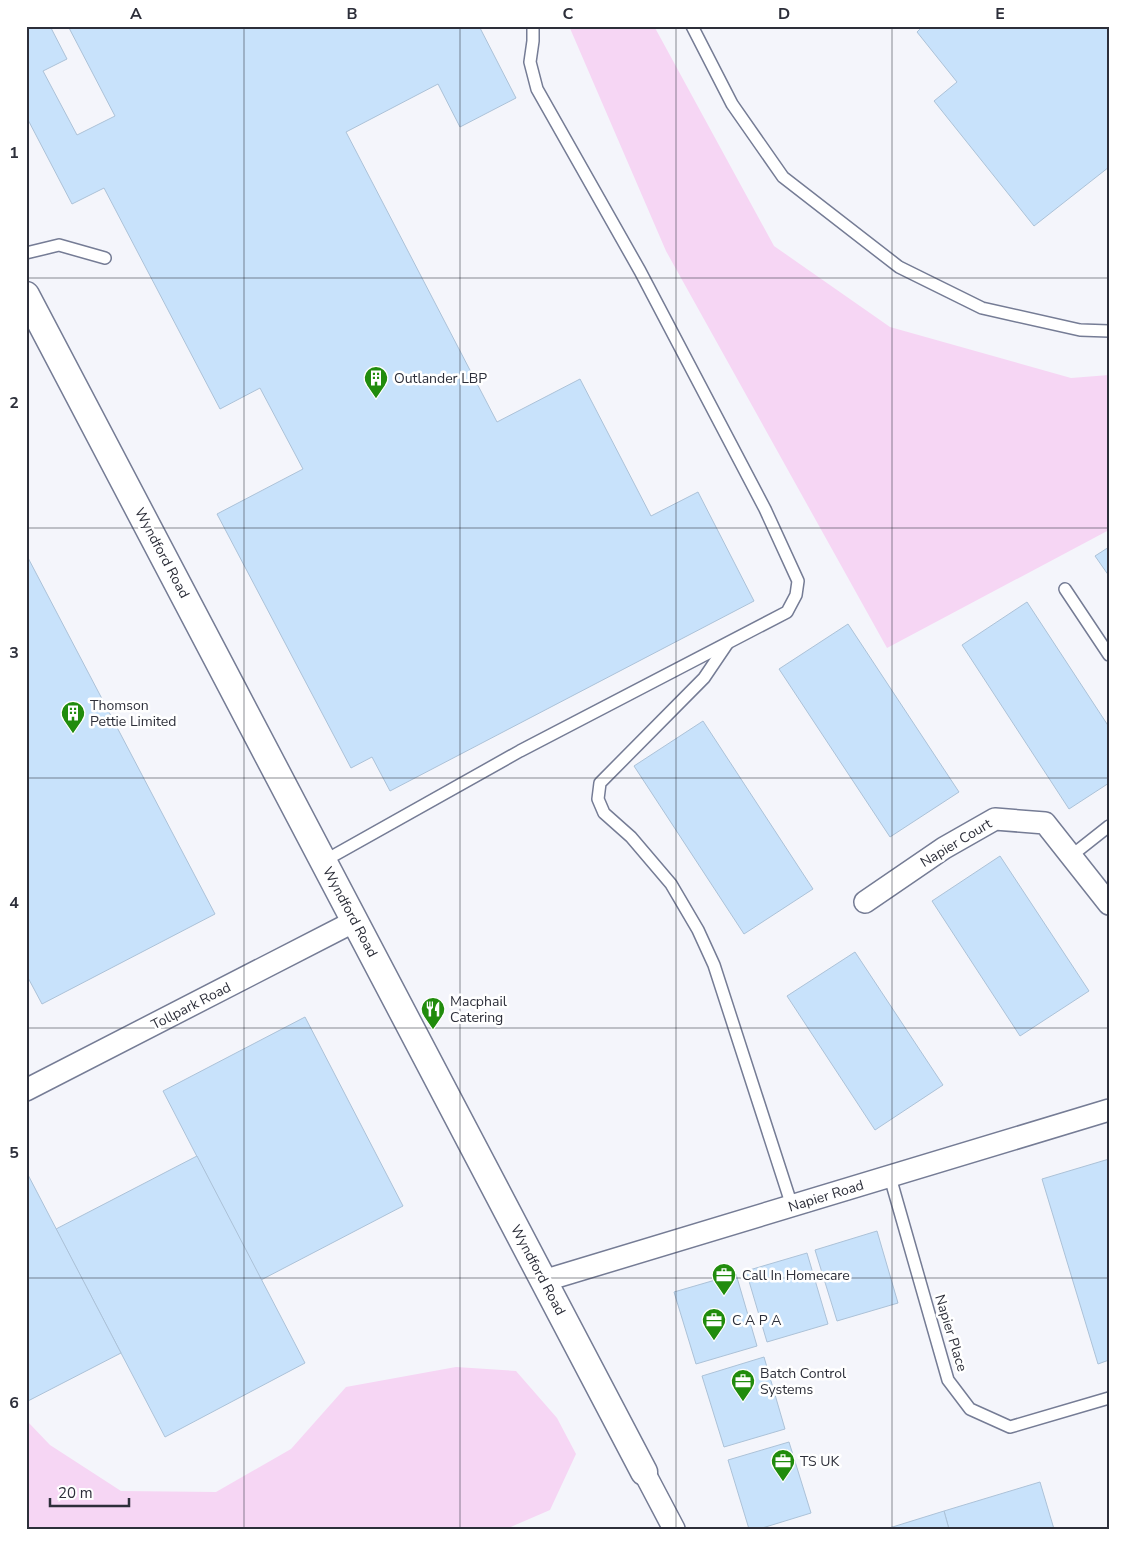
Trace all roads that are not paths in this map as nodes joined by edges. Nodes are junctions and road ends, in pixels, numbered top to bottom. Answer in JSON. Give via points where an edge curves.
{"nodes":[{"id":1,"x":532,"y":26,"type":"edge"},
{"id":2,"x":692,"y":26,"type":"edge"},
{"id":3,"x":26,"y":253,"type":"edge"},
{"id":4,"x":105,"y":258,"type":"dead end"},
{"id":5,"x":26,"y":295,"type":"edge"},
{"id":6,"x":1109,"y":331,"type":"edge"},
{"id":7,"x":1065,"y":589,"type":"dead end"},
{"id":8,"x":727,"y":643,"type":"junction"},
{"id":9,"x":1109,"y":655,"type":"edge"},
{"id":10,"x":1109,"y":826,"type":"edge"},
{"id":11,"x":1071,"y":856,"type":"junction"},
{"id":12,"x":324,"y":861,"type":"junction"},
{"id":13,"x":864,"y":902,"type":"dead end"},
{"id":14,"x":1109,"y":904,"type":"edge"},
{"id":15,"x":355,"y":921,"type":"junction"},
{"id":16,"x":26,"y":1090,"type":"edge"},
{"id":17,"x":1109,"y":1110,"type":"edge"},
{"id":18,"x":890,"y":1177,"type":"junction"},
{"id":19,"x":792,"y":1206,"type":"junction"},
{"id":20,"x":543,"y":1281,"type":"junction"},
{"id":21,"x":1109,"y":1398,"type":"edge"},
{"id":22,"x":644,"y":1472,"type":"joint"},
{"id":23,"x":674,"y":1529,"type":"edge"}],
"edges":[{"from":1,"to":8,"type":"lane","via":[[530,62],[537,89],[640,271],[765,509],[798,581],[796,595],[787,612]]},
{"from":2,"to":6,"type":"lane","via":[[732,104],[783,177],[899,267],[982,308],[1080,330]]},
{"from":3,"to":4,"type":"lane","via":[[59,245]]},
{"from":5,"to":12,"type":"street","name":"Wyndford Road"},
{"from":7,"to":9,"type":"lane"},
{"from":8,"to":12,"type":"lane","via":[[520,751]]},
{"from":8,"to":19,"type":"lane","via":[[704,678],[600,783],[598,799],[604,813],[671,884],[698,930],[720,982]]},
{"from":10,"to":11,"type":"lane"},
{"from":11,"to":13,"type":"street","name":"Napier Court","via":[[1045,823],[994,819]]},
{"from":11,"to":14,"type":"street","name":"Napier Court"},
{"from":12,"to":15,"type":"street","name":"Wyndford Road"},
{"from":15,"to":16,"type":"street","name":"Tollpark Road"},
{"from":15,"to":20,"type":"street","name":"Wyndford Road"},
{"from":17,"to":18,"type":"street","name":"Napier Road"},
{"from":18,"to":19,"type":"street","name":"Napier Road"},
{"from":18,"to":21,"type":"lane","name":"Napier Place","via":[[948,1380],[970,1409],[1010,1427]]},
{"from":19,"to":20,"type":"street","name":"Napier Road"},
{"from":20,"to":22,"type":"street","name":"Wyndford Road"},
{"from":22,"to":23,"type":"street","name":"Wyndford Road"}]}
